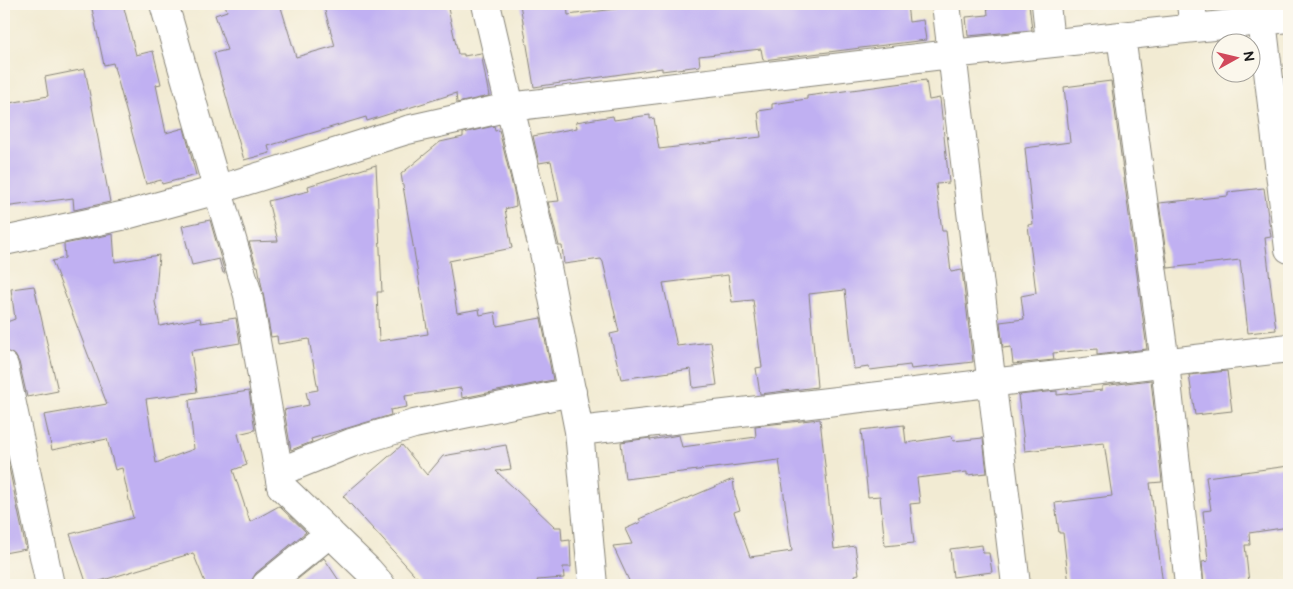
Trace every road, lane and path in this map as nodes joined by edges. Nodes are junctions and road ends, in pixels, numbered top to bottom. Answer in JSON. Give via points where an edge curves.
{"nodes":[{"id":1,"x":164,"y":4,"type":"edge"},
{"id":2,"x":486,"y":4,"type":"edge"},
{"id":3,"x":946,"y":4,"type":"edge"},
{"id":4,"x":1046,"y":4,"type":"edge"},
{"id":5,"x":1193,"y":16,"type":"edge"},
{"id":6,"x":1289,"y":18,"type":"edge"},
{"id":7,"x":1262,"y":20,"type":"junction"},
{"id":8,"x":1121,"y":36,"type":"junction"},
{"id":9,"x":1050,"y":43,"type":"junction"},
{"id":10,"x":951,"y":54,"type":"junction"},
{"id":11,"x":508,"y":107,"type":"junction"},
{"id":12,"x":217,"y":190,"type":"junction"},
{"id":13,"x":4,"y":241,"type":"edge"},
{"id":14,"x":1289,"y":249,"type":"edge"},
{"id":15,"x":1289,"y":348,"type":"edge"},
{"id":16,"x":1165,"y":363,"type":"junction"},
{"id":17,"x":4,"y":366,"type":"edge"},
{"id":18,"x":993,"y":383,"type":"junction"},
{"id":19,"x":572,"y":392,"type":"junction"},
{"id":20,"x":579,"y":431,"type":"junction"},
{"id":21,"x":279,"y":472,"type":"junction"},
{"id":22,"x":330,"y":533,"type":"junction"},
{"id":23,"x":50,"y":585,"type":"edge"},
{"id":24,"x":266,"y":585,"type":"edge"},
{"id":25,"x":381,"y":585,"type":"edge"},
{"id":26,"x":593,"y":585,"type":"edge"},
{"id":27,"x":1016,"y":585,"type":"edge"},
{"id":28,"x":1189,"y":585,"type":"edge"}],
"edges":[{"from":1,"to":12,"type":"street"},
{"from":2,"to":11,"type":"street"},
{"from":3,"to":10,"type":"street"},
{"from":4,"to":9,"type":"street"},
{"from":5,"to":7,"type":"street"},
{"from":5,"to":8,"type":"street"},
{"from":6,"to":7,"type":"street"},
{"from":7,"to":14,"type":"street"},
{"from":8,"to":9,"type":"street"},
{"from":8,"to":16,"type":"street"},
{"from":9,"to":10,"type":"street"},
{"from":10,"to":11,"type":"street"},
{"from":10,"to":18,"type":"street"},
{"from":11,"to":12,"type":"street","via":[[407,130]]},
{"from":11,"to":19,"type":"street","via":[[545,257]]},
{"from":12,"to":13,"type":"street","via":[[126,215]]},
{"from":12,"to":21,"type":"street","via":[[248,295]]},
{"from":15,"to":16,"type":"street"},
{"from":16,"to":18,"type":"street"},
{"from":16,"to":28,"type":"street"},
{"from":17,"to":23,"type":"street"},
{"from":18,"to":20,"type":"street"},
{"from":18,"to":27,"type":"street"},
{"from":19,"to":20,"type":"street"},
{"from":19,"to":21,"type":"street","via":[[414,424],[351,443]]},
{"from":20,"to":26,"type":"street"},
{"from":21,"to":22,"type":"street","via":[[281,486]]},
{"from":22,"to":24,"type":"street"},
{"from":22,"to":25,"type":"street"}]}
